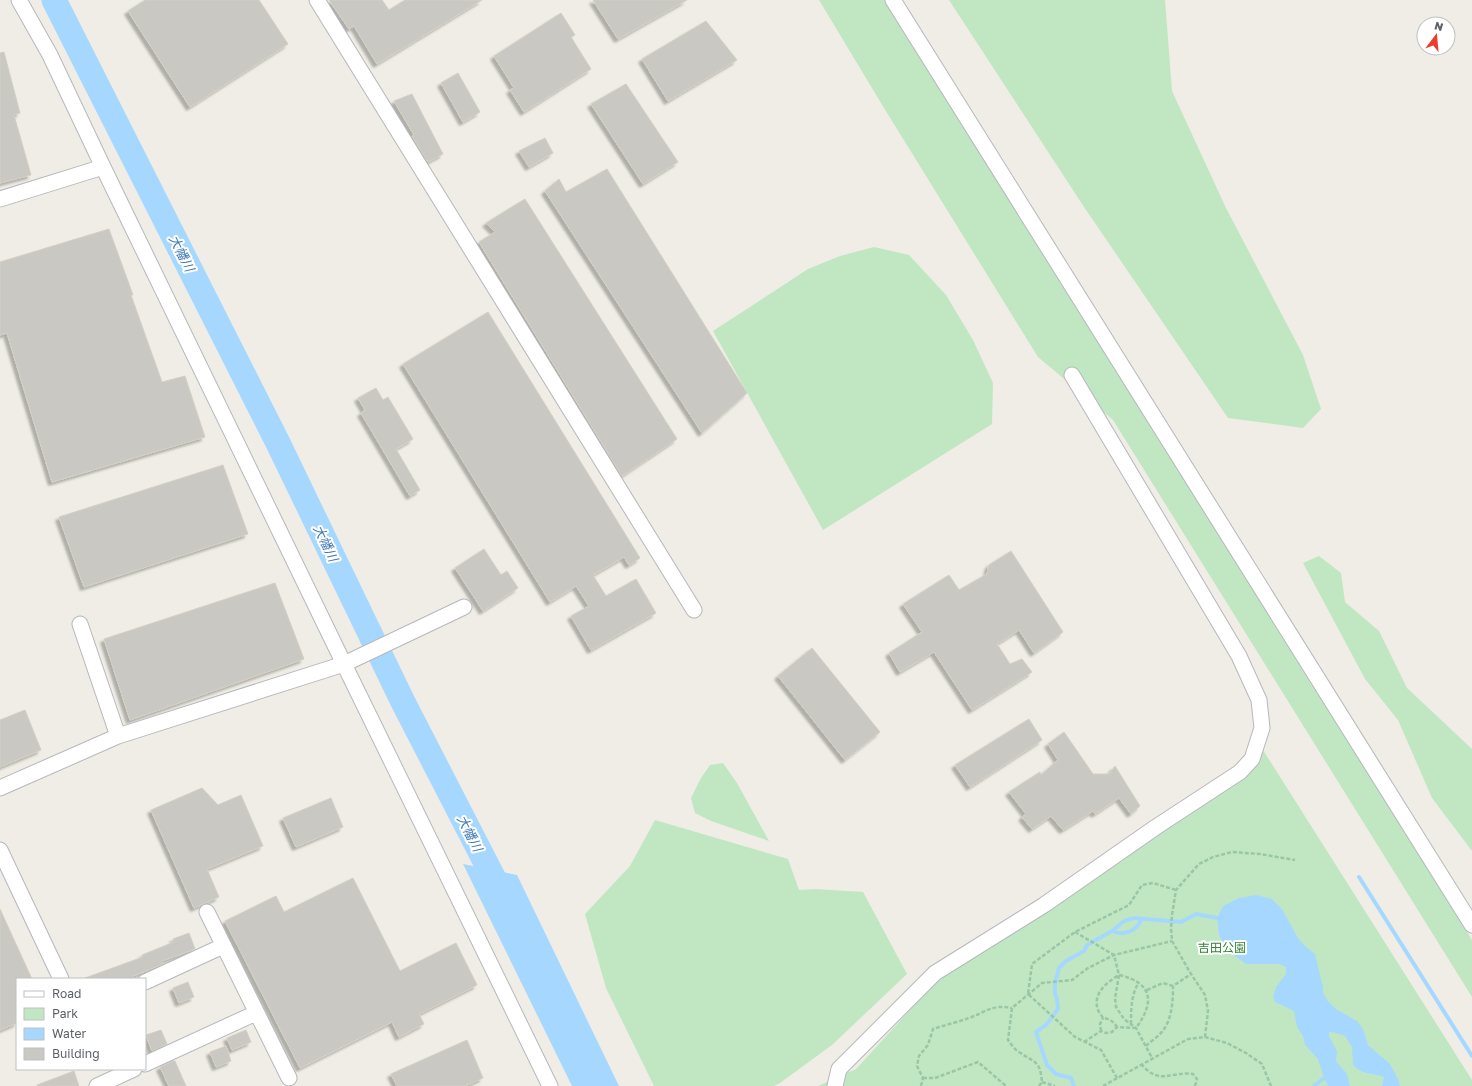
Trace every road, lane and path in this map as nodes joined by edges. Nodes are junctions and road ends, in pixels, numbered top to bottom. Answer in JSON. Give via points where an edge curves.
{"nodes":[{"id":1,"x":19,"y":0,"type":"edge"},
{"id":2,"x":317,"y":0,"type":"edge"},
{"id":3,"x":893,"y":0,"type":"edge"},
{"id":4,"x":103,"y":167,"type":"junction"},
{"id":5,"x":0,"y":199,"type":"edge"},
{"id":6,"x":1072,"y":375,"type":"dead end"},
{"id":7,"x":464,"y":607,"type":"dead end"},
{"id":8,"x":694,"y":610,"type":"dead end"},
{"id":9,"x":80,"y":624,"type":"dead end"},
{"id":10,"x":344,"y":664,"type":"junction"},
{"id":11,"x":118,"y":736,"type":"junction"},
{"id":12,"x":0,"y":788,"type":"edge"},
{"id":13,"x":0,"y":850,"type":"edge"},
{"id":14,"x":1295,"y":860,"type":"dead end"},
{"id":15,"x":1176,"y":890,"type":"junction"},
{"id":16,"x":207,"y":912,"type":"dead end"},
{"id":17,"x":1472,"y":925,"type":"edge"},
{"id":18,"x":1075,"y":932,"type":"junction"},
{"id":19,"x":1172,"y":941,"type":"junction"},
{"id":20,"x":223,"y":946,"type":"junction"},
{"id":21,"x":1114,"y":955,"type":"junction"},
{"id":22,"x":1191,"y":974,"type":"junction"},
{"id":23,"x":1119,"y":975,"type":"junction"},
{"id":24,"x":61,"y":978,"type":"edge"},
{"id":25,"x":146,"y":982,"type":"edge"},
{"id":26,"x":1139,"y":982,"type":"junction"},
{"id":27,"x":1174,"y":986,"type":"junction"},
{"id":28,"x":1147,"y":990,"type":"junction"},
{"id":29,"x":1028,"y":994,"type":"junction"},
{"id":30,"x":1012,"y":1008,"type":"junction"},
{"id":31,"x":256,"y":1013,"type":"junction"},
{"id":32,"x":1103,"y":1018,"type":"junction"},
{"id":33,"x":1131,"y":1024,"type":"junction"},
{"id":34,"x":1117,"y":1026,"type":"junction"},
{"id":35,"x":1136,"y":1028,"type":"junction"},
{"id":36,"x":1101,"y":1031,"type":"junction"},
{"id":37,"x":1205,"y":1037,"type":"junction"},
{"id":38,"x":1084,"y":1042,"type":"junction"},
{"id":39,"x":1146,"y":1046,"type":"junction"},
{"id":40,"x":1152,"y":1058,"type":"junction"},
{"id":41,"x":146,"y":1064,"type":"edge"},
{"id":42,"x":1141,"y":1064,"type":"junction"},
{"id":43,"x":131,"y":1070,"type":"edge"},
{"id":44,"x":289,"y":1078,"type":"dead end"},
{"id":45,"x":923,"y":1078,"type":"junction"},
{"id":46,"x":1117,"y":1078,"type":"junction"},
{"id":47,"x":106,"y":1080,"type":"edge"},
{"id":48,"x":1042,"y":1082,"type":"junction"},
{"id":49,"x":550,"y":1086,"type":"edge"},
{"id":50,"x":835,"y":1086,"type":"edge"},
{"id":51,"x":921,"y":1086,"type":"edge"},
{"id":52,"x":1006,"y":1086,"type":"edge"},
{"id":53,"x":1039,"y":1086,"type":"edge"},
{"id":54,"x":1055,"y":1086,"type":"edge"},
{"id":55,"x":1103,"y":1086,"type":"edge"},
{"id":56,"x":1195,"y":1086,"type":"edge"},
{"id":57,"x":1271,"y":1086,"type":"edge"}],
"edges":[{"from":1,"to":4,"type":"street","via":[[50,55]]},
{"from":2,"to":8,"type":"street"},
{"from":3,"to":17,"type":"street"},
{"from":4,"to":5,"type":"street"},
{"from":4,"to":10,"type":"street"},
{"from":6,"to":50,"type":"street","via":[[1239,656],[1259,700],[1262,728],[1252,759],[1240,772],[1044,905],[936,973],[839,1069]]},
{"from":7,"to":10,"type":"street"},
{"from":9,"to":11,"type":"street"},
{"from":10,"to":11,"type":"street"},
{"from":10,"to":49,"type":"street"},
{"from":11,"to":12,"type":"street"},
{"from":13,"to":24,"type":"street"},
{"from":14,"to":15,"type":"path","via":[[1232,852],[1199,864]]},
{"from":15,"to":18,"type":"path","via":[[1153,883],[1142,885],[1129,905]]},
{"from":15,"to":19,"type":"path","via":[[1172,915]]},
{"from":16,"to":20,"type":"street"},
{"from":18,"to":21,"type":"path"},
{"from":18,"to":29,"type":"path","via":[[1032,964]]},
{"from":19,"to":21,"type":"path"},
{"from":19,"to":22,"type":"path"},
{"from":20,"to":25,"type":"street"},
{"from":20,"to":31,"type":"street"},
{"from":21,"to":23,"type":"path"},
{"from":21,"to":29,"type":"path","via":[[1088,968],[1072,980],[1042,983]]},
{"from":22,"to":27,"type":"path"},
{"from":22,"to":37,"type":"path","via":[[1206,995],[1208,1011]]},
{"from":23,"to":26,"type":"path"},
{"from":23,"to":32,"type":"path","via":[[1105,984],[1100,991],[1097,1000],[1098,1010]]},
{"from":23,"to":33,"type":"path","via":[[1116,1007]]},
{"from":26,"to":28,"type":"path"},
{"from":26,"to":33,"type":"path","via":[[1131,1006]]},
{"from":27,"to":28,"type":"path","via":[[1163,983]]},
{"from":27,"to":39,"type":"path","via":[[1167,1024]]},
{"from":28,"to":35,"type":"path","via":[[1148,1003],[1144,1016]]},
{"from":29,"to":30,"type":"path"},
{"from":29,"to":38,"type":"path","via":[[1075,1037]]},
{"from":30,"to":45,"type":"path","via":[[1004,1006],[987,1009],[970,1018],[933,1029],[928,1045],[919,1056],[917,1066]]},
{"from":30,"to":48,"type":"path","via":[[1008,1040],[1017,1051],[1033,1060],[1041,1070]]},
{"from":31,"to":41,"type":"street"},
{"from":31,"to":44,"type":"street"},
{"from":32,"to":34,"type":"path","via":[[1110,1019]]},
{"from":32,"to":36,"type":"path","via":[[1100,1024]]},
{"from":33,"to":35,"type":"path"},
{"from":34,"to":35,"type":"path"},
{"from":34,"to":36,"type":"path","via":[[1112,1032]]},
{"from":35,"to":39,"type":"path"},
{"from":36,"to":38,"type":"path"},
{"from":37,"to":40,"type":"path","via":[[1188,1039]]},
{"from":37,"to":57,"type":"path","via":[[1246,1052],[1262,1064]]},
{"from":38,"to":46,"type":"path","via":[[1101,1050]]},
{"from":39,"to":40,"type":"path"},
{"from":40,"to":42,"type":"path"},
{"from":42,"to":46,"type":"path"},
{"from":42,"to":56,"type":"path","via":[[1158,1077],[1193,1074],[1197,1079]]},
{"from":43,"to":47,"type":"street"},
{"from":45,"to":51,"type":"path"},
{"from":45,"to":52,"type":"path","via":[[935,1078],[978,1062]]},
{"from":46,"to":55,"type":"path"},
{"from":48,"to":53,"type":"path"},
{"from":48,"to":54,"type":"path"}]}
